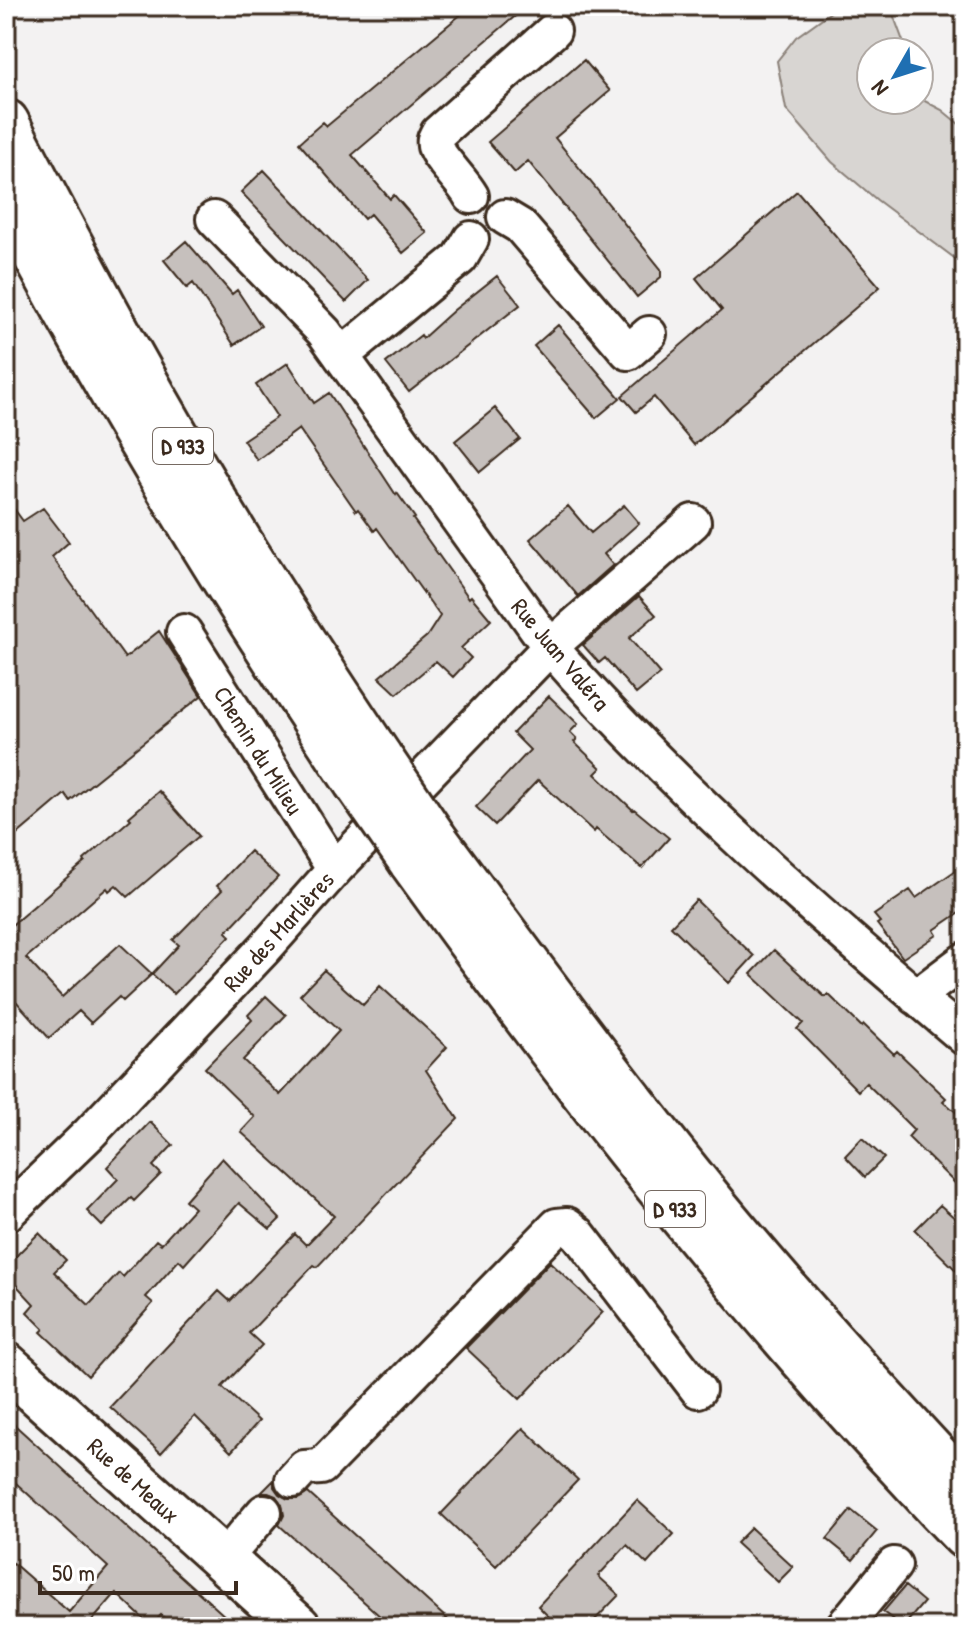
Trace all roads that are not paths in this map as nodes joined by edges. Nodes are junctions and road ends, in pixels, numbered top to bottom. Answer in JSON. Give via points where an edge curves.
{"nodes":[{"id":1,"x":553,"y":31,"type":"dead end"},
{"id":2,"x":6,"y":122,"type":"edge"},
{"id":3,"x":471,"y":196,"type":"junction"},
{"id":4,"x":6,"y":199,"type":"edge"},
{"id":5,"x":505,"y":217,"type":"junction"},
{"id":6,"x":214,"y":219,"type":"dead end"},
{"id":7,"x":471,"y":239,"type":"junction"},
{"id":8,"x":649,"y":334,"type":"dead end"},
{"id":9,"x":341,"y":356,"type":"junction"},
{"id":10,"x":693,"y":522,"type":"dead end"},
{"id":11,"x":184,"y":632,"type":"dead end"},
{"id":12,"x":550,"y":647,"type":"junction"},
{"id":13,"x":368,"y":770,"type":"junction"},
{"id":14,"x":422,"y":850,"type":"junction"},
{"id":15,"x":337,"y":867,"type":"junction"},
{"id":16,"x":965,"y":960,"type":"edge"},
{"id":17,"x":916,"y":997,"type":"junction"},
{"id":18,"x":965,"y":1038,"type":"edge"},
{"id":19,"x":6,"y":1214,"type":"edge"},
{"id":20,"x":6,"y":1365,"type":"edge"},
{"id":21,"x":698,"y":1390,"type":"dead end"},
{"id":22,"x":293,"y":1480,"type":"dead end"},
{"id":23,"x":965,"y":1487,"type":"edge"},
{"id":24,"x":264,"y":1512,"type":"dead end"},
{"id":25,"x":965,"y":1536,"type":"edge"},
{"id":26,"x":223,"y":1560,"type":"junction"},
{"id":27,"x":894,"y":1565,"type":"dead end"},
{"id":28,"x":298,"y":1627,"type":"edge"},
{"id":29,"x":843,"y":1627,"type":"edge"}],
"edges":[{"from":1,"to":3,"type":"street","via":[[434,141]]},
{"from":2,"to":13,"type":"main road","number":"D 933","via":[[89,281]]},
{"from":3,"to":5,"type":"street","via":[[493,197]]},
{"from":3,"to":7,"type":"street","via":[[457,213],[460,228]]},
{"from":4,"to":13,"type":"main road","number":"D 933","via":[[64,310],[231,593]]},
{"from":5,"to":7,"type":"street","via":[[494,238]]},
{"from":5,"to":8,"type":"street","via":[[520,226],[628,352]]},
{"from":6,"to":9,"type":"street","name":"Rue Juan Valéra"},
{"from":7,"to":9,"type":"street","via":[[460,258]]},
{"from":9,"to":12,"type":"street","name":"Rue Juan Valéra"},
{"from":10,"to":12,"type":"street","name":"Rue des Marlières"},
{"from":11,"to":15,"type":"street","name":"Chemin du Milieu"},
{"from":12,"to":15,"type":"street","name":"Rue des Marlières"},
{"from":12,"to":17,"type":"street","name":"Rue Juan Valéra","via":[[735,835]]},
{"from":13,"to":14,"type":"main road","number":"D 933","bridge":true},
{"from":14,"to":23,"type":"main road","number":"D 933","via":[[546,989],[760,1259]]},
{"from":14,"to":25,"type":"main road","number":"D 933","via":[[511,1000],[675,1210]]},
{"from":15,"to":19,"type":"street","name":"Rue des Marlières","via":[[181,1038]]},
{"from":16,"to":17,"type":"street"},
{"from":17,"to":18,"type":"street","name":"Rue Juan Valéra"},
{"from":20,"to":26,"type":"main road","name":"Rue de Meaux"},
{"from":21,"to":22,"type":"street","via":[[578,1234],[567,1225],[557,1226],[321,1467],[304,1468]]},
{"from":24,"to":26,"type":"street"},
{"from":26,"to":28,"type":"main road","name":"Rue de Meaux"},
{"from":27,"to":29,"type":"street"}]}
